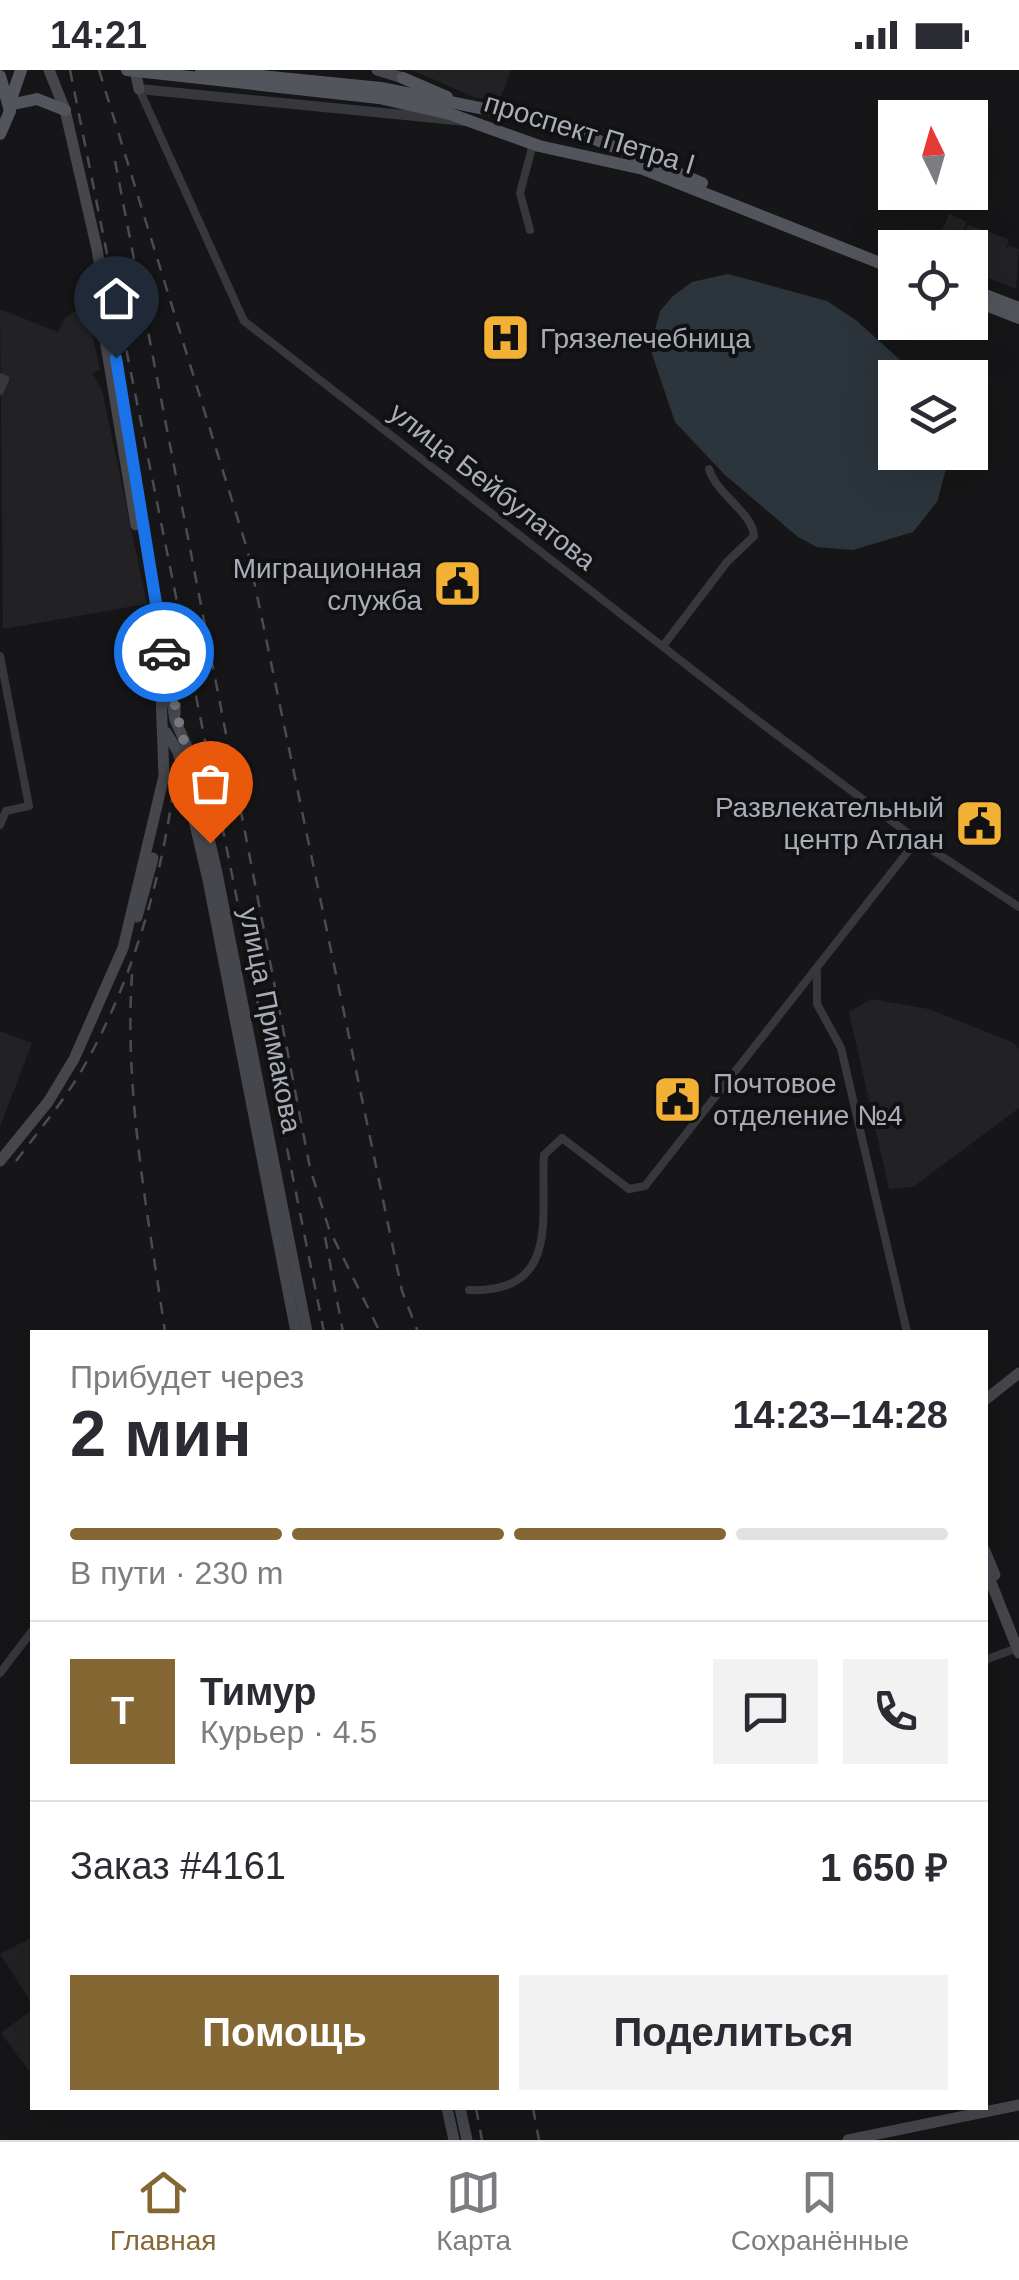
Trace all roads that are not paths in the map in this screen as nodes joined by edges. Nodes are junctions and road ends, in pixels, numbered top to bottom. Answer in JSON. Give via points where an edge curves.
{"nodes":[{"id":1,"x":22,"y":70,"type":"edge"},
{"id":2,"x":45,"y":70,"type":"edge"},
{"id":3,"x":131,"y":70,"type":"edge"},
{"id":4,"x":201,"y":70,"type":"edge"},
{"id":5,"x":377,"y":70,"type":"edge"},
{"id":6,"x":0,"y":76,"type":"edge"},
{"id":7,"x":403,"y":78,"type":"joint"},
{"id":8,"x":315,"y":86,"type":"junction"},
{"id":9,"x":140,"y":88,"type":"junction"},
{"id":10,"x":10,"y":108,"type":"junction"},
{"id":11,"x":62,"y":109,"type":"junction"},
{"id":12,"x":470,"y":121,"type":"junction"},
{"id":13,"x":554,"y":121,"type":"junction"},
{"id":14,"x":0,"y":134,"type":"edge"},
{"id":15,"x":536,"y":145,"type":"junction"},
{"id":16,"x":530,"y":230,"type":"dead end"},
{"id":17,"x":878,"y":252,"type":"edge"},
{"id":18,"x":878,"y":262,"type":"edge"},
{"id":19,"x":988,"y":296,"type":"edge"},
{"id":20,"x":988,"y":305,"type":"edge"},
{"id":21,"x":1019,"y":308,"type":"edge"},
{"id":22,"x":1019,"y":318,"type":"edge"},
{"id":23,"x":0,"y":377,"type":"edge"},
{"id":24,"x":0,"y":391,"type":"edge"},
{"id":25,"x":709,"y":469,"type":"dead end"},
{"id":26,"x":663,"y":646,"type":"junction"},
{"id":27,"x":0,"y":656,"type":"edge"},
{"id":28,"x":178,"y":726,"type":"junction"},
{"id":29,"x":163,"y":728,"type":"junction"},
{"id":30,"x":175,"y":753,"type":"junction"},
{"id":31,"x":0,"y":824,"type":"edge"},
{"id":32,"x":917,"y":840,"type":"junction"},
{"id":33,"x":1019,"y":908,"type":"edge"},
{"id":34,"x":817,"y":972,"type":"junction"},
{"id":35,"x":0,"y":1161,"type":"edge"},
{"id":36,"x":0,"y":1169,"type":"edge"},
{"id":37,"x":469,"y":1290,"type":"dead end"},
{"id":38,"x":296,"y":1330,"type":"edge"},
{"id":39,"x":307,"y":1330,"type":"edge"},
{"id":40,"x":907,"y":1330,"type":"edge"},
{"id":41,"x":1019,"y":1365,"type":"edge"},
{"id":42,"x":1019,"y":1373,"type":"edge"},
{"id":43,"x":988,"y":1390,"type":"edge"},
{"id":44,"x":988,"y":1398,"type":"edge"},
{"id":45,"x":988,"y":1558,"type":"edge"},
{"id":46,"x":988,"y":1575,"type":"edge"},
{"id":47,"x":1019,"y":1633,"type":"edge"},
{"id":48,"x":30,"y":1634,"type":"edge"},
{"id":49,"x":1018,"y":1650,"type":"edge"},
{"id":50,"x":988,"y":1659,"type":"edge"},
{"id":51,"x":0,"y":1672,"type":"edge"},
{"id":52,"x":1019,"y":2105,"type":"edge"},
{"id":53,"x":447,"y":2110,"type":"edge"},
{"id":54,"x":460,"y":2110,"type":"edge"},
{"id":55,"x":1019,"y":2113,"type":"edge"},
{"id":56,"x":454,"y":2140,"type":"edge"},
{"id":57,"x":466,"y":2140,"type":"edge"},
{"id":58,"x":848,"y":2140,"type":"edge"},
{"id":59,"x":883,"y":2140,"type":"edge"}],
"edges":[{"from":1,"to":10,"type":"main road"},
{"from":2,"to":11,"type":"main road"},
{"from":3,"to":8,"type":"main road"},
{"from":3,"to":9,"type":"main road"},
{"from":4,"to":8,"type":"main road"},
{"from":5,"to":7,"type":"main road"},
{"from":6,"to":10,"type":"main road"},
{"from":7,"to":13,"type":"main road","via":[[452,100]]},
{"from":8,"to":12,"type":"main road"},
{"from":8,"to":13,"type":"main road","via":[[381,88]]},
{"from":9,"to":12,"type":"street","name":"проспект Петра I"},
{"from":9,"to":26,"type":"street","name":"улица Бейбулатова","via":[[244,321]]},
{"from":10,"to":11,"type":"main road","via":[[27,100]]},
{"from":10,"to":14,"type":"main road"},
{"from":11,"to":28,"type":"main road","via":[[97,249]]},
{"from":11,"to":29,"type":"main road","via":[[160,660]]},
{"from":12,"to":15,"type":"main road","name":"проспект Петра I"},
{"from":13,"to":15,"type":"main road","via":[[560,140]]},
{"from":13,"to":17,"type":"main road","name":"проспект Петра I"},
{"from":15,"to":16,"type":"street","via":[[520,193]]},
{"from":15,"to":18,"type":"main road","name":"проспект Петра I","via":[[642,170]]},
{"from":19,"to":21,"type":"main road"},
{"from":20,"to":22,"type":"main road"},
{"from":23,"to":24,"type":"street"},
{"from":25,"to":26,"type":"street","via":[[754,536]]},
{"from":26,"to":32,"type":"street","name":"улица Бейбулатова"},
{"from":27,"to":31,"type":"street","via":[[28,806],[6,811]]},
{"from":28,"to":29,"type":"main road"},
{"from":28,"to":30,"type":"main road"},
{"from":28,"to":39,"type":"main road","name":"улица Примакова","via":[[216,873]]},
{"from":29,"to":30,"type":"main road"},
{"from":29,"to":35,"type":"main road","via":[[164,776],[123,948],[74,1059]]},
{"from":30,"to":36,"type":"main road","via":[[145,891],[94,1033],[52,1104]]},
{"from":30,"to":38,"type":"main road","name":"улица Примакова","via":[[208,880]]},
{"from":32,"to":33,"type":"street","name":"улица Бейбулатова"},
{"from":32,"to":34,"type":"street"},
{"from":34,"to":37,"type":"street","via":[[637,1190],[562,1138],[544,1156],[547,1212],[540,1254],[502,1286]]},
{"from":34,"to":40,"type":"street","via":[[816,1004],[836,1034]]},
{"from":41,"to":43,"type":"main road"},
{"from":42,"to":44,"type":"main road"},
{"from":45,"to":47,"type":"main road"},
{"from":46,"to":49,"type":"main road"},
{"from":48,"to":51,"type":"street"},
{"from":49,"to":50,"type":"street"},
{"from":52,"to":58,"type":"main road"},
{"from":53,"to":56,"type":"main road"},
{"from":54,"to":57,"type":"main road"},
{"from":55,"to":59,"type":"main road"}]}
